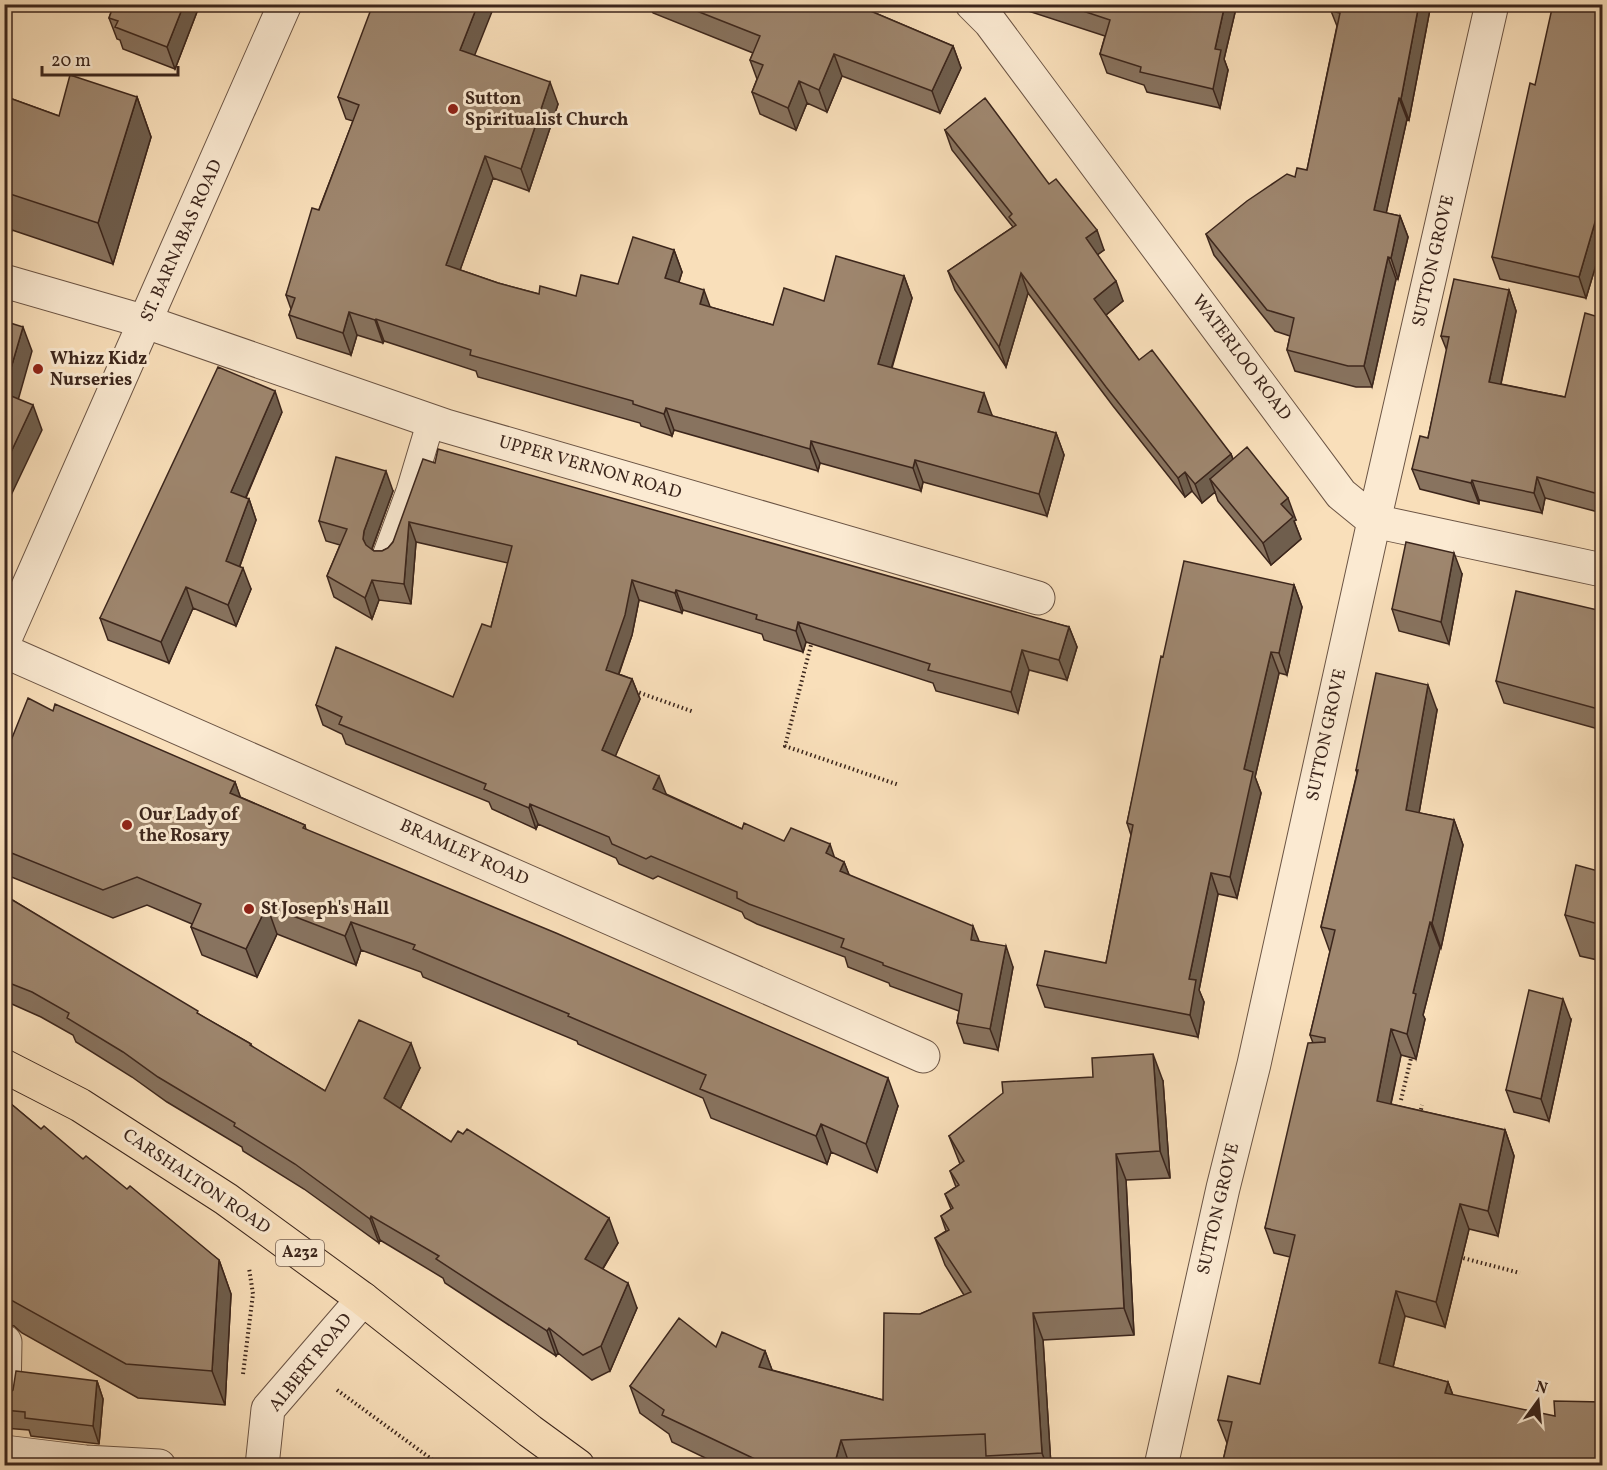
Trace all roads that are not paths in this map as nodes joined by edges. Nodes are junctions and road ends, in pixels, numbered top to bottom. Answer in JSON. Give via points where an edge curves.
{"nodes":[{"id":1,"x":285,"y":4,"type":"edge"},
{"id":2,"x":972,"y":4,"type":"edge"},
{"id":3,"x":1492,"y":4,"type":"edge"},
{"id":4,"x":4,"y":281,"type":"edge"},
{"id":5,"x":146,"y":322,"type":"junction"},
{"id":6,"x":431,"y":421,"type":"junction"},
{"id":7,"x":1374,"y":521,"type":"junction"},
{"id":8,"x":386,"y":556,"type":"edge"},
{"id":9,"x":1602,"y":570,"type":"edge"},
{"id":10,"x":1038,"y":598,"type":"dead end"},
{"id":11,"x":4,"y":641,"type":"edge"},
{"id":12,"x":4,"y":651,"type":"edge"},
{"id":13,"x":923,"y":1056,"type":"dead end"},
{"id":14,"x":4,"y":1066,"type":"edge"},
{"id":15,"x":363,"y":1299,"type":"junction"},
{"id":16,"x":5,"y":1342,"type":"edge"},
{"id":17,"x":4,"y":1398,"type":"edge"},
{"id":18,"x":4,"y":1452,"type":"edge"},
{"id":19,"x":159,"y":1466,"type":"edge"},
{"id":20,"x":262,"y":1466,"type":"edge"},
{"id":21,"x":578,"y":1466,"type":"edge"},
{"id":22,"x":1161,"y":1466,"type":"edge"}],
"edges":[{"from":1,"to":5,"type":"street","name":"ST. BARNABAS ROAD"},
{"from":2,"to":7,"type":"street","name":"WATERLOO ROAD","via":[[990,22],[1341,494]]},
{"from":3,"to":7,"type":"street","name":"SUTTON GROVE"},
{"from":4,"to":5,"type":"street","name":"UPPER VERNON ROAD"},
{"from":5,"to":6,"type":"street","name":"UPPER VERNON ROAD"},
{"from":5,"to":11,"type":"street","name":"ST. BARNABAS ROAD"},
{"from":6,"to":8,"type":"lane"},
{"from":6,"to":10,"type":"street","name":"UPPER VERNON ROAD"},
{"from":7,"to":9,"type":"street","name":"WATERLOO ROAD"},
{"from":7,"to":22,"type":"street","name":"SUTTON GROVE"},
{"from":12,"to":13,"type":"street","name":"BRAMLEY ROAD"},
{"from":14,"to":15,"type":"highway","name":"CARSHALTON ROAD","number":"A232","via":[[80,1105],[226,1199]]},
{"from":15,"to":20,"type":"street","name":"ALBERT ROAD","via":[[268,1409]]},
{"from":15,"to":21,"type":"highway","name":"CARSHALTON ROAD","number":"A232"},
{"from":16,"to":17,"type":"street"},
{"from":18,"to":19,"type":"street"}]}
